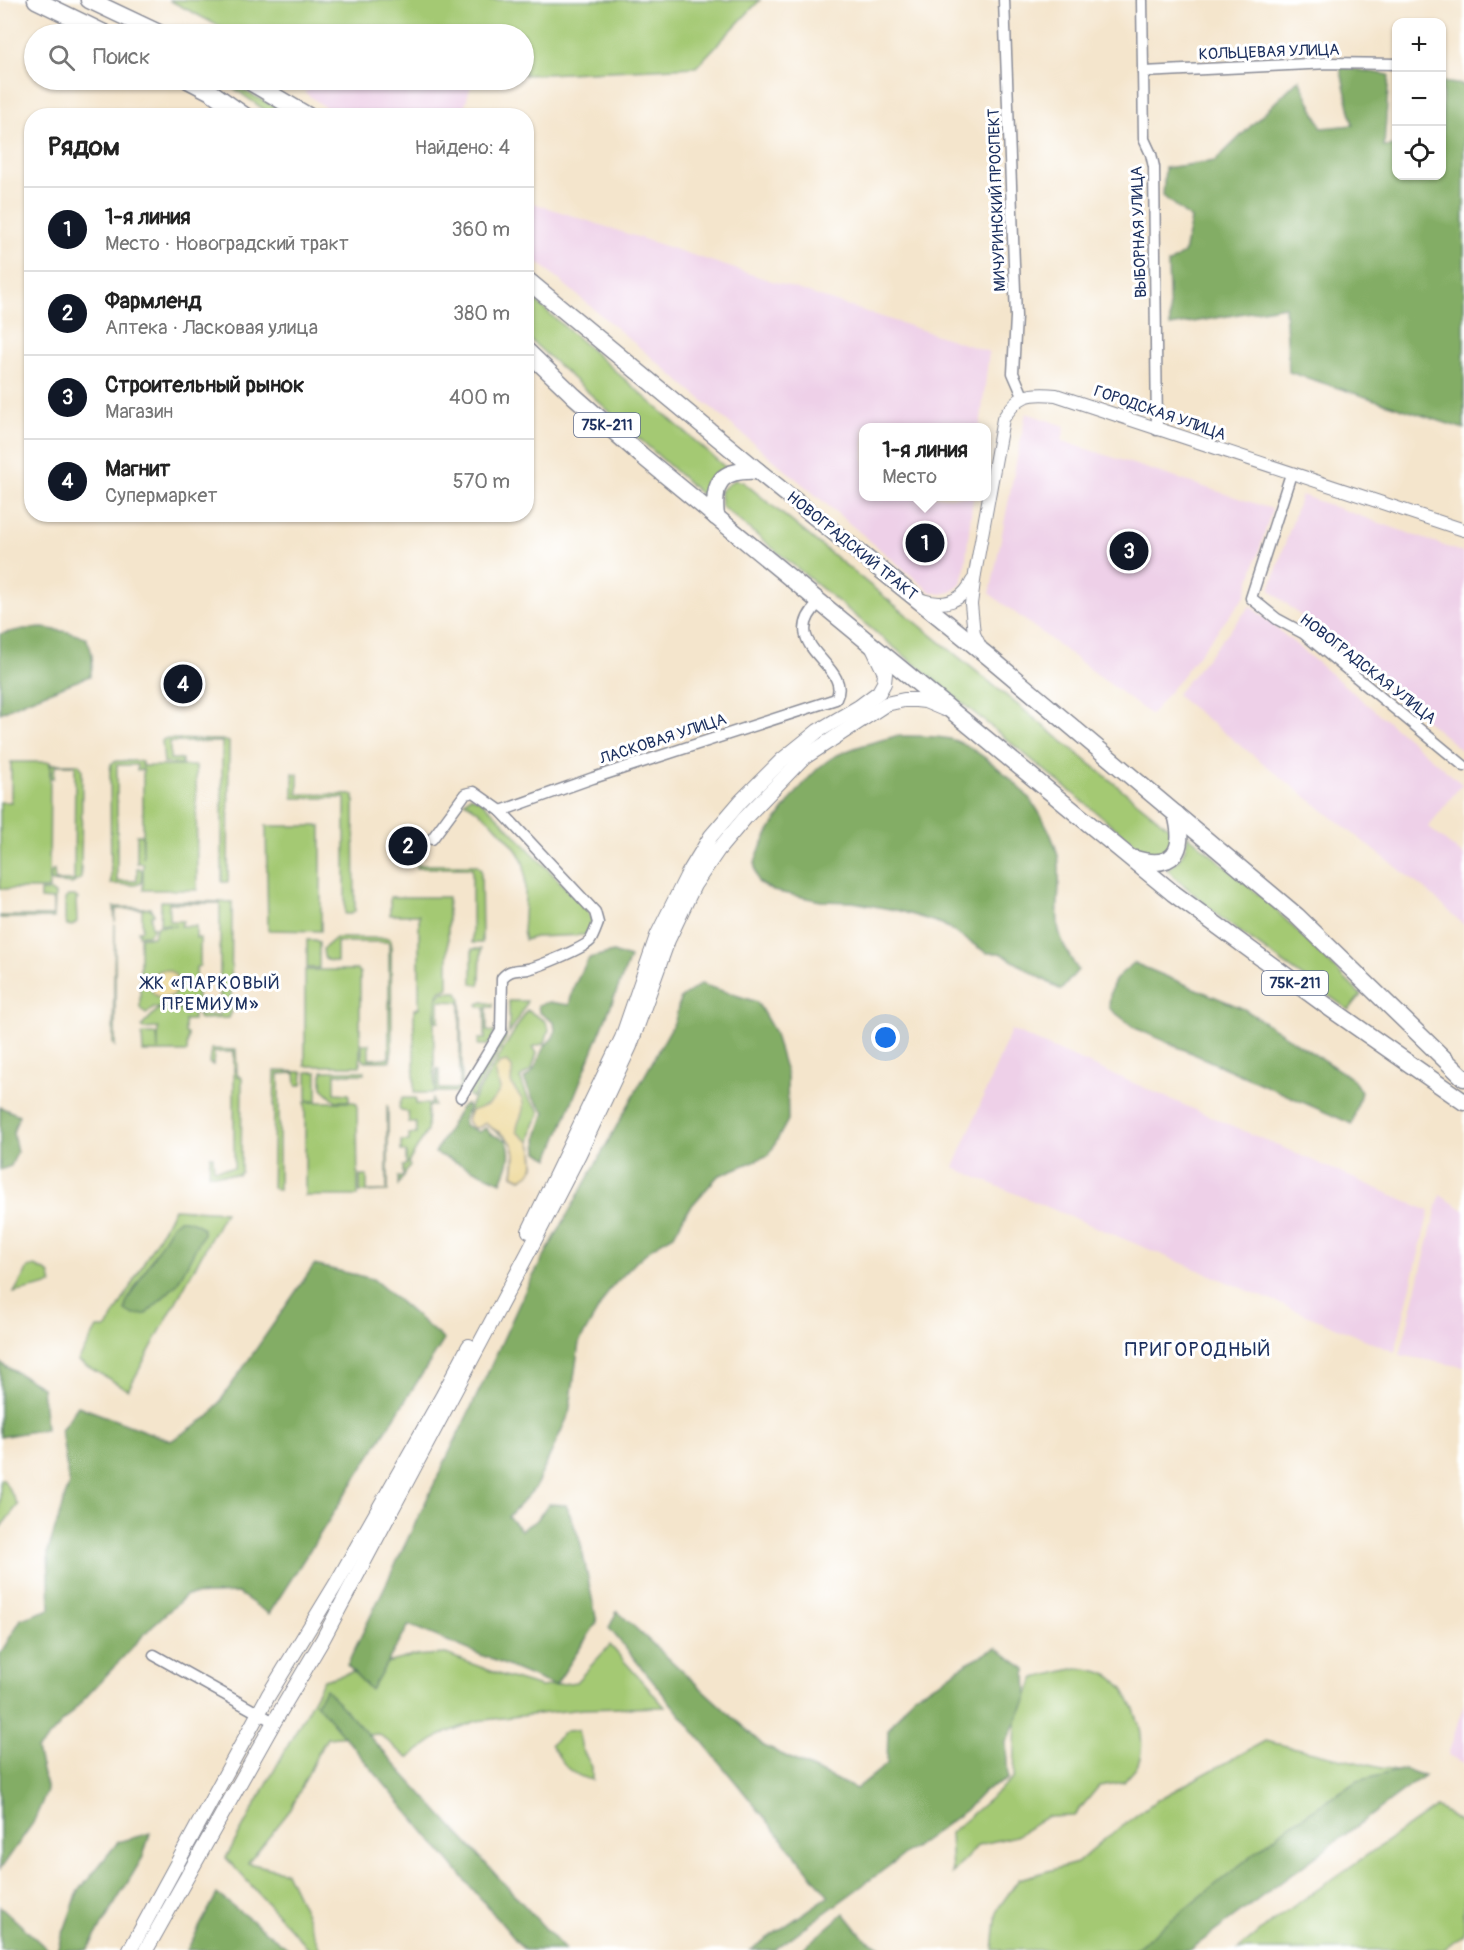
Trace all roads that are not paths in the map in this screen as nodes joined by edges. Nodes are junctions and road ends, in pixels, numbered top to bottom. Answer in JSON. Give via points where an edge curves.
{"nodes":[{"id":1,"x":36,"y":0,"type":"edge"},
{"id":2,"x":90,"y":0,"type":"edge"},
{"id":3,"x":1004,"y":0,"type":"edge"},
{"id":4,"x":1142,"y":0,"type":"edge"},
{"id":5,"x":85,"y":24,"type":"edge"},
{"id":6,"x":140,"y":24,"type":"edge"},
{"id":7,"x":1392,"y":64,"type":"edge"},
{"id":8,"x":1143,"y":72,"type":"junction"},
{"id":9,"x":204,"y":90,"type":"edge"},
{"id":10,"x":264,"y":90,"type":"edge"},
{"id":11,"x":232,"y":108,"type":"edge"},
{"id":12,"x":294,"y":108,"type":"edge"},
{"id":13,"x":534,"y":286,"type":"edge"},
{"id":14,"x":534,"y":357,"type":"edge"},
{"id":15,"x":1023,"y":396,"type":"junction"},
{"id":16,"x":1157,"y":430,"type":"junction"},
{"id":17,"x":758,"y":471,"type":"junction"},
{"id":18,"x":1291,"y":474,"type":"junction"},
{"id":19,"x":991,"y":485,"type":"edge"},
{"id":20,"x":988,"y":501,"type":"edge"},
{"id":21,"x":716,"y":517,"type":"junction"},
{"id":22,"x":1464,"y":530,"type":"edge"},
{"id":23,"x":975,"y":574,"type":"junction"},
{"id":24,"x":916,"y":598,"type":"junction"},
{"id":25,"x":819,"y":603,"type":"junction"},
{"id":26,"x":872,"y":646,"type":"junction"},
{"id":27,"x":989,"y":657,"type":"junction"},
{"id":28,"x":952,"y":712,"type":"junction"},
{"id":29,"x":1464,"y":766,"type":"edge"},
{"id":30,"x":501,"y":811,"type":"junction"},
{"id":31,"x":1176,"y":814,"type":"junction"},
{"id":32,"x":432,"y":839,"type":"dead end"},
{"id":33,"x":1130,"y":858,"type":"junction"},
{"id":34,"x":1464,"y":1078,"type":"edge"},
{"id":35,"x":461,"y":1097,"type":"dead end"},
{"id":36,"x":1464,"y":1102,"type":"edge"},
{"id":37,"x":154,"y":1655,"type":"dead end"},
{"id":38,"x":259,"y":1713,"type":"junction"},
{"id":39,"x":274,"y":1722,"type":"junction"},
{"id":40,"x":130,"y":1950,"type":"edge"},
{"id":41,"x":146,"y":1950,"type":"edge"}],
"edges":[{"from":1,"to":5,"type":"main road"},
{"from":2,"to":6,"type":"main road"},
{"from":3,"to":15,"type":"street","name":"МИЧУРИНСКИЙ ПРОСПЕКТ","via":[[1016,317],[1013,373]]},
{"from":4,"to":8,"type":"street","name":"ВЫБОРНАЯ УЛИЦА"},
{"from":7,"to":8,"type":"street","name":"КОЛЬЦЕВАЯ УЛИЦА"},
{"from":8,"to":16,"type":"street","name":"ВЫБОРНАЯ УЛИЦА","via":[[1144,139],[1154,167]]},
{"from":9,"to":11,"type":"main road"},
{"from":10,"to":12,"type":"main road"},
{"from":13,"to":17,"type":"main road","name":"НОВОГРАДСКИЙ ТРАКТ"},
{"from":14,"to":21,"type":"main road","number":"75К-211"},
{"from":15,"to":16,"type":"street","name":"ГОРОДСКАЯ УЛИЦА","via":[[1056,394]]},
{"from":15,"to":19,"type":"street","via":[[1003,419]]},
{"from":16,"to":18,"type":"street","name":"ГОРОДСКАЯ УЛИЦА"},
{"from":17,"to":21,"type":"main road","via":[[739,470],[725,476],[717,487]]},
{"from":17,"to":24,"type":"main road","name":"НОВОГРАДСКИЙ ТРАКТ"},
{"from":18,"to":22,"type":"street","name":"ГОРОДСКАЯ УЛИЦА"},
{"from":18,"to":29,"type":"street","name":"НОВОГРАДСКАЯ УЛИЦА","via":[[1251,598],[1303,633]]},
{"from":20,"to":23,"type":"street"},
{"from":21,"to":25,"type":"main road","number":"75К-211"},
{"from":23,"to":24,"type":"street","via":[[959,599],[932,603]]},
{"from":23,"to":27,"type":"street","via":[[971,619],[980,646]]},
{"from":24,"to":27,"type":"main road","name":"НОВОГРАДСКИЙ ТРАКТ"},
{"from":25,"to":26,"type":"main road","number":"75К-211"},
{"from":25,"to":30,"type":"street","name":"ЛАСКОВАЯ УЛИЦА","via":[[808,617],[807,636],[809,646],[840,685],[836,699]]},
{"from":26,"to":28,"type":"main road","number":"75К-211"},
{"from":26,"to":38,"type":"main road","via":[[885,673],[879,692],[818,731],[782,760],[711,836],[688,874],[657,936],[622,1038],[533,1224],[442,1397]]},
{"from":27,"to":31,"type":"main road","name":"НОВОГРАДСКИЙ ТРАКТ"},
{"from":28,"to":33,"type":"main road","number":"75К-211"},
{"from":28,"to":39,"type":"main road","via":[[925,701],[904,700],[881,706],[802,759],[745,818],[694,885],[668,940],[630,1046],[579,1154],[450,1404]]},
{"from":30,"to":32,"type":"street","via":[[474,792],[465,794]]},
{"from":30,"to":35,"type":"street","via":[[595,912],[598,923],[590,941],[557,958],[527,969],[514,969],[502,978],[501,1031]]},
{"from":31,"to":33,"type":"main road","via":[[1180,845],[1174,856],[1149,864]]},
{"from":31,"to":34,"type":"main road","name":"НОВОГРАДСКИЙ ТРАКТ","via":[[1297,916]]},
{"from":33,"to":36,"type":"main road","number":"75К-211","via":[[1317,999]]},
{"from":37,"to":38,"type":"street"},
{"from":38,"to":39,"type":"street"},
{"from":38,"to":40,"type":"main road"},
{"from":39,"to":41,"type":"main road"}]}
